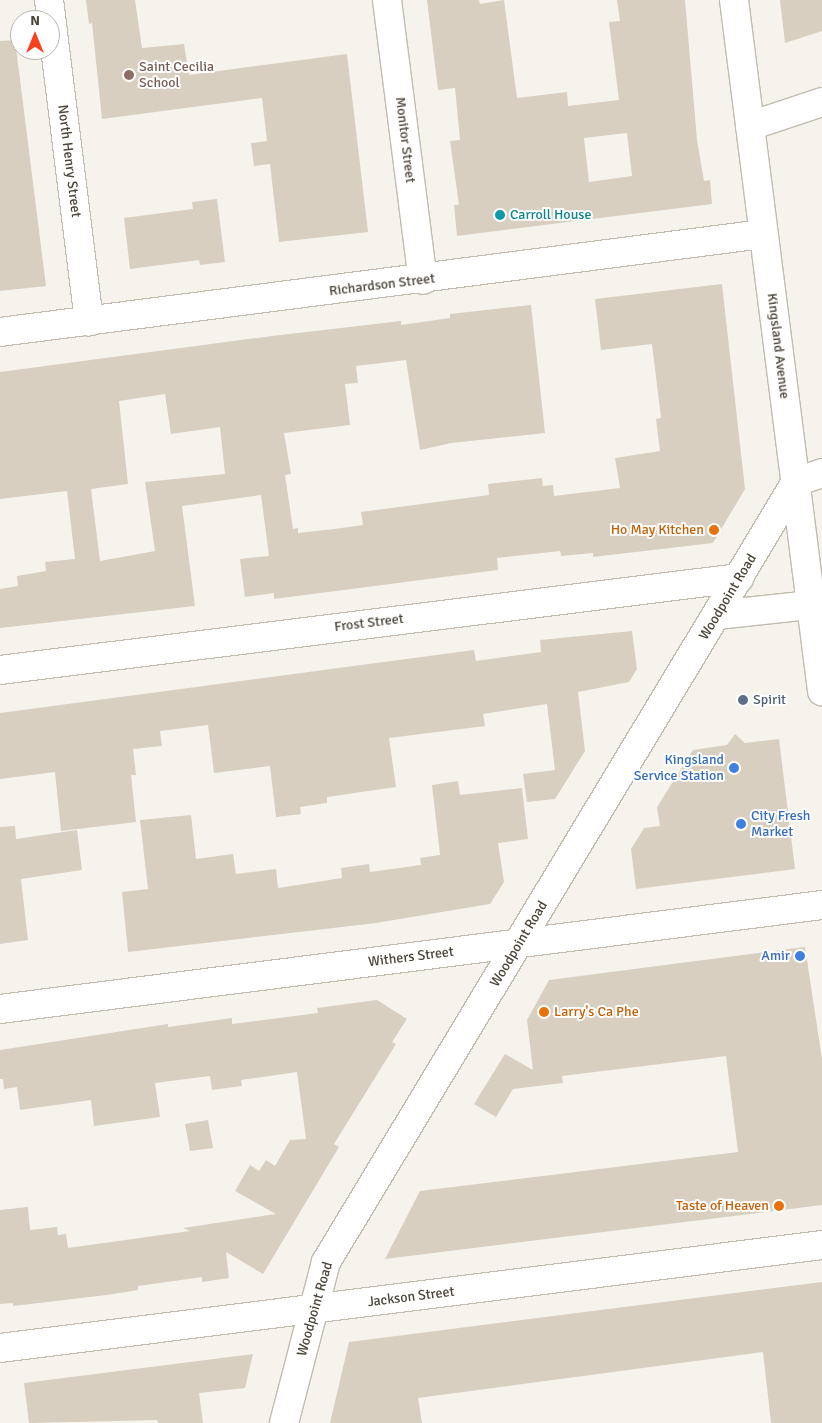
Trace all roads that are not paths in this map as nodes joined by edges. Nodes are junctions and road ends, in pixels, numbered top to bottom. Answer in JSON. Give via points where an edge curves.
{"nodes":[{"id":1,"x":49,"y":0,"type":"edge"},
{"id":2,"x":387,"y":0,"type":"edge"},
{"id":3,"x":734,"y":0,"type":"edge"},
{"id":4,"x":822,"y":102,"type":"edge"},
{"id":5,"x":750,"y":126,"type":"junction"},
{"id":6,"x":763,"y":234,"type":"junction"},
{"id":7,"x":422,"y":280,"type":"junction"},
{"id":8,"x":89,"y":322,"type":"junction"},
{"id":9,"x":0,"y":332,"type":"edge"},
{"id":10,"x":822,"y":473,"type":"edge"},
{"id":11,"x":796,"y":482,"type":"junction"},
{"id":12,"x":739,"y":578,"type":"junction"},
{"id":13,"x":811,"y":606,"type":"junction"},
{"id":14,"x":717,"y":615,"type":"junction"},
{"id":15,"x":0,"y":670,"type":"edge"},
{"id":16,"x":822,"y":691,"type":"edge"},
{"id":17,"x":822,"y":905,"type":"edge"},
{"id":18,"x":519,"y":944,"type":"junction"},
{"id":19,"x":0,"y":1009,"type":"edge"},
{"id":20,"x":822,"y":1245,"type":"edge"},
{"id":21,"x":313,"y":1309,"type":"junction"},
{"id":22,"x":0,"y":1348,"type":"edge"},
{"id":23,"x":284,"y":1423,"type":"edge"}],
"edges":[{"from":1,"to":8,"type":"street","name":"North Henry Street"},
{"from":2,"to":7,"type":"street","name":"Monitor Street"},
{"from":3,"to":5,"type":"street","name":"Kingsland Avenue"},
{"from":4,"to":5,"type":"street"},
{"from":5,"to":6,"type":"street","name":"Kingsland Avenue"},
{"from":6,"to":7,"type":"street","name":"Richardson Street"},
{"from":6,"to":11,"type":"street","name":"Kingsland Avenue"},
{"from":7,"to":8,"type":"street","name":"Richardson Street"},
{"from":8,"to":9,"type":"street","name":"Richardson Street"},
{"from":10,"to":11,"type":"street"},
{"from":11,"to":12,"type":"street","name":"Woodpoint Road"},
{"from":11,"to":13,"type":"street","name":"Kingsland Avenue"},
{"from":12,"to":14,"type":"street","name":"Woodpoint Road"},
{"from":12,"to":15,"type":"street","name":"Frost Street"},
{"from":13,"to":14,"type":"street"},
{"from":13,"to":16,"type":"street","name":"Kingsland Avenue"},
{"from":14,"to":18,"type":"street","name":"Woodpoint Road"},
{"from":17,"to":18,"type":"street","name":"Withers Street"},
{"from":18,"to":19,"type":"street","name":"Withers Street"},
{"from":18,"to":21,"type":"street","name":"Woodpoint Road","via":[[326,1262]]},
{"from":20,"to":21,"type":"street","name":"Jackson Street"},
{"from":21,"to":22,"type":"street","name":"Jackson Street"},
{"from":21,"to":23,"type":"street","name":"Woodpoint Road"}]}
